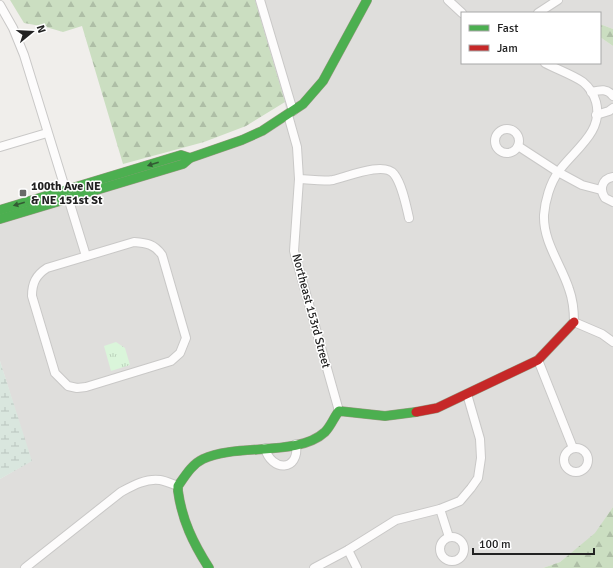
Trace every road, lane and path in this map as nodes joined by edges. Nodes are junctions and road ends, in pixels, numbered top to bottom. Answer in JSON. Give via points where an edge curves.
{"nodes":[{"id":1,"x":260,"y":0,"type":"edge"},
{"id":2,"x":367,"y":0,"type":"edge"},
{"id":3,"x":448,"y":0,"type":"edge"},
{"id":4,"x":558,"y":0,"type":"edge"},
{"id":5,"x":0,"y":5,"type":"edge"},
{"id":6,"x":461,"y":12,"type":"edge"},
{"id":7,"x":540,"y":12,"type":"edge"},
{"id":8,"x":546,"y":64,"type":"edge"},
{"id":9,"x":591,"y":92,"type":"junction"},
{"id":10,"x":613,"y":96,"type":"edge"},
{"id":11,"x":613,"y":108,"type":"edge"},
{"id":12,"x":290,"y":113,"type":"junction"},
{"id":13,"x":596,"y":115,"type":"junction"},
{"id":14,"x":47,"y":133,"type":"junction"},
{"id":15,"x":518,"y":146,"type":"dead end"},
{"id":16,"x":0,"y":147,"type":"edge"},
{"id":17,"x":558,"y":172,"type":"junction"},
{"id":18,"x":613,"y":177,"type":"edge"},
{"id":19,"x":299,"y":179,"type":"junction"},
{"id":20,"x":601,"y":190,"type":"junction"},
{"id":21,"x":67,"y":195,"type":"junction"},
{"id":22,"x":613,"y":202,"type":"edge"},
{"id":23,"x":0,"y":210,"type":"edge"},
{"id":24,"x":409,"y":218,"type":"dead end"},
{"id":25,"x":0,"y":219,"type":"edge"},
{"id":26,"x":86,"y":256,"type":"junction"},
{"id":27,"x":574,"y":322,"type":"junction"},
{"id":28,"x":613,"y":342,"type":"edge"},
{"id":29,"x":538,"y":360,"type":"junction"},
{"id":30,"x":467,"y":394,"type":"junction"},
{"id":31,"x":339,"y":411,"type":"junction"},
{"id":32,"x":296,"y":444,"type":"junction"},
{"id":33,"x":265,"y":448,"type":"junction"},
{"id":34,"x":573,"y":448,"type":"dead end"},
{"id":35,"x":178,"y":486,"type":"junction"},
{"id":36,"x":440,"y":509,"type":"junction"},
{"id":37,"x":449,"y":537,"type":"dead end"},
{"id":38,"x":348,"y":550,"type":"junction"},
{"id":39,"x":26,"y":568,"type":"edge"},
{"id":40,"x":209,"y":568,"type":"edge"},
{"id":41,"x":314,"y":568,"type":"edge"},
{"id":42,"x":357,"y":568,"type":"edge"}],
"edges":[{"from":1,"to":12,"type":"street","name":"Northeast 153rd Street"},
{"from":2,"to":12,"type":"street","via":[[323,81],[303,104]]},
{"from":3,"to":6,"type":"street"},
{"from":4,"to":7,"type":"street"},
{"from":5,"to":14,"type":"street","via":[[24,55]]},
{"from":8,"to":9,"type":"street","via":[[584,82]]},
{"from":9,"to":10,"type":"street","via":[[604,90]]},
{"from":9,"to":13,"type":"street","via":[[594,94]]},
{"from":11,"to":13,"type":"street"},
{"from":12,"to":19,"type":"street","name":"Northeast 153rd Street","via":[[297,147]]},
{"from":12,"to":21,"type":"street","via":[[262,131],[190,158],[183,164]]},
{"from":13,"to":17,"type":"street","via":[[595,126],[590,136]]},
{"from":14,"to":16,"type":"street"},
{"from":14,"to":21,"type":"street"},
{"from":15,"to":17,"type":"street"},
{"from":17,"to":20,"type":"street","via":[[582,185]]},
{"from":17,"to":27,"type":"street","via":[[546,202],[545,224],[547,238],[569,289]]},
{"from":18,"to":20,"type":"street","via":[[603,182]]},
{"from":19,"to":24,"type":"street","via":[[331,180],[386,169],[394,173]]},
{"from":19,"to":31,"type":"street","name":"Northeast 153rd Street","via":[[294,251]]},
{"from":20,"to":22,"type":"street","via":[[605,198]]},
{"from":21,"to":23,"type":"street","one_way":true},
{"from":21,"to":25,"type":"street"},
{"from":21,"to":26,"type":"street"},
{"from":26,"to":26,"type":"street","via":[[47,268],[39,273],[32,288],[32,296],[55,373],[68,386],[86,387],[170,361],[180,353],[186,338],[184,329],[162,255],[154,246],[134,242]]},
{"from":27,"to":28,"type":"street","via":[[602,334]]},
{"from":27,"to":29,"type":"street"},
{"from":29,"to":30,"type":"street"},
{"from":29,"to":34,"type":"street"},
{"from":30,"to":31,"type":"street","via":[[438,408],[414,413],[386,416]]},
{"from":30,"to":36,"type":"street","via":[[480,439],[478,478],[460,501]]},
{"from":31,"to":32,"type":"street","via":[[325,432],[311,440]]},
{"from":32,"to":33,"type":"street"},
{"from":32,"to":33,"type":"street","via":[[296,456],[288,466],[274,462]]},
{"from":33,"to":35,"type":"street","via":[[219,454],[202,460],[189,470]]},
{"from":35,"to":39,"type":"street","via":[[160,480],[148,481],[121,492]]},
{"from":35,"to":40,"type":"street","via":[[185,523]]},
{"from":36,"to":37,"type":"street"},
{"from":36,"to":38,"type":"street","via":[[396,520]]},
{"from":38,"to":41,"type":"street"},
{"from":38,"to":42,"type":"street"}]}
